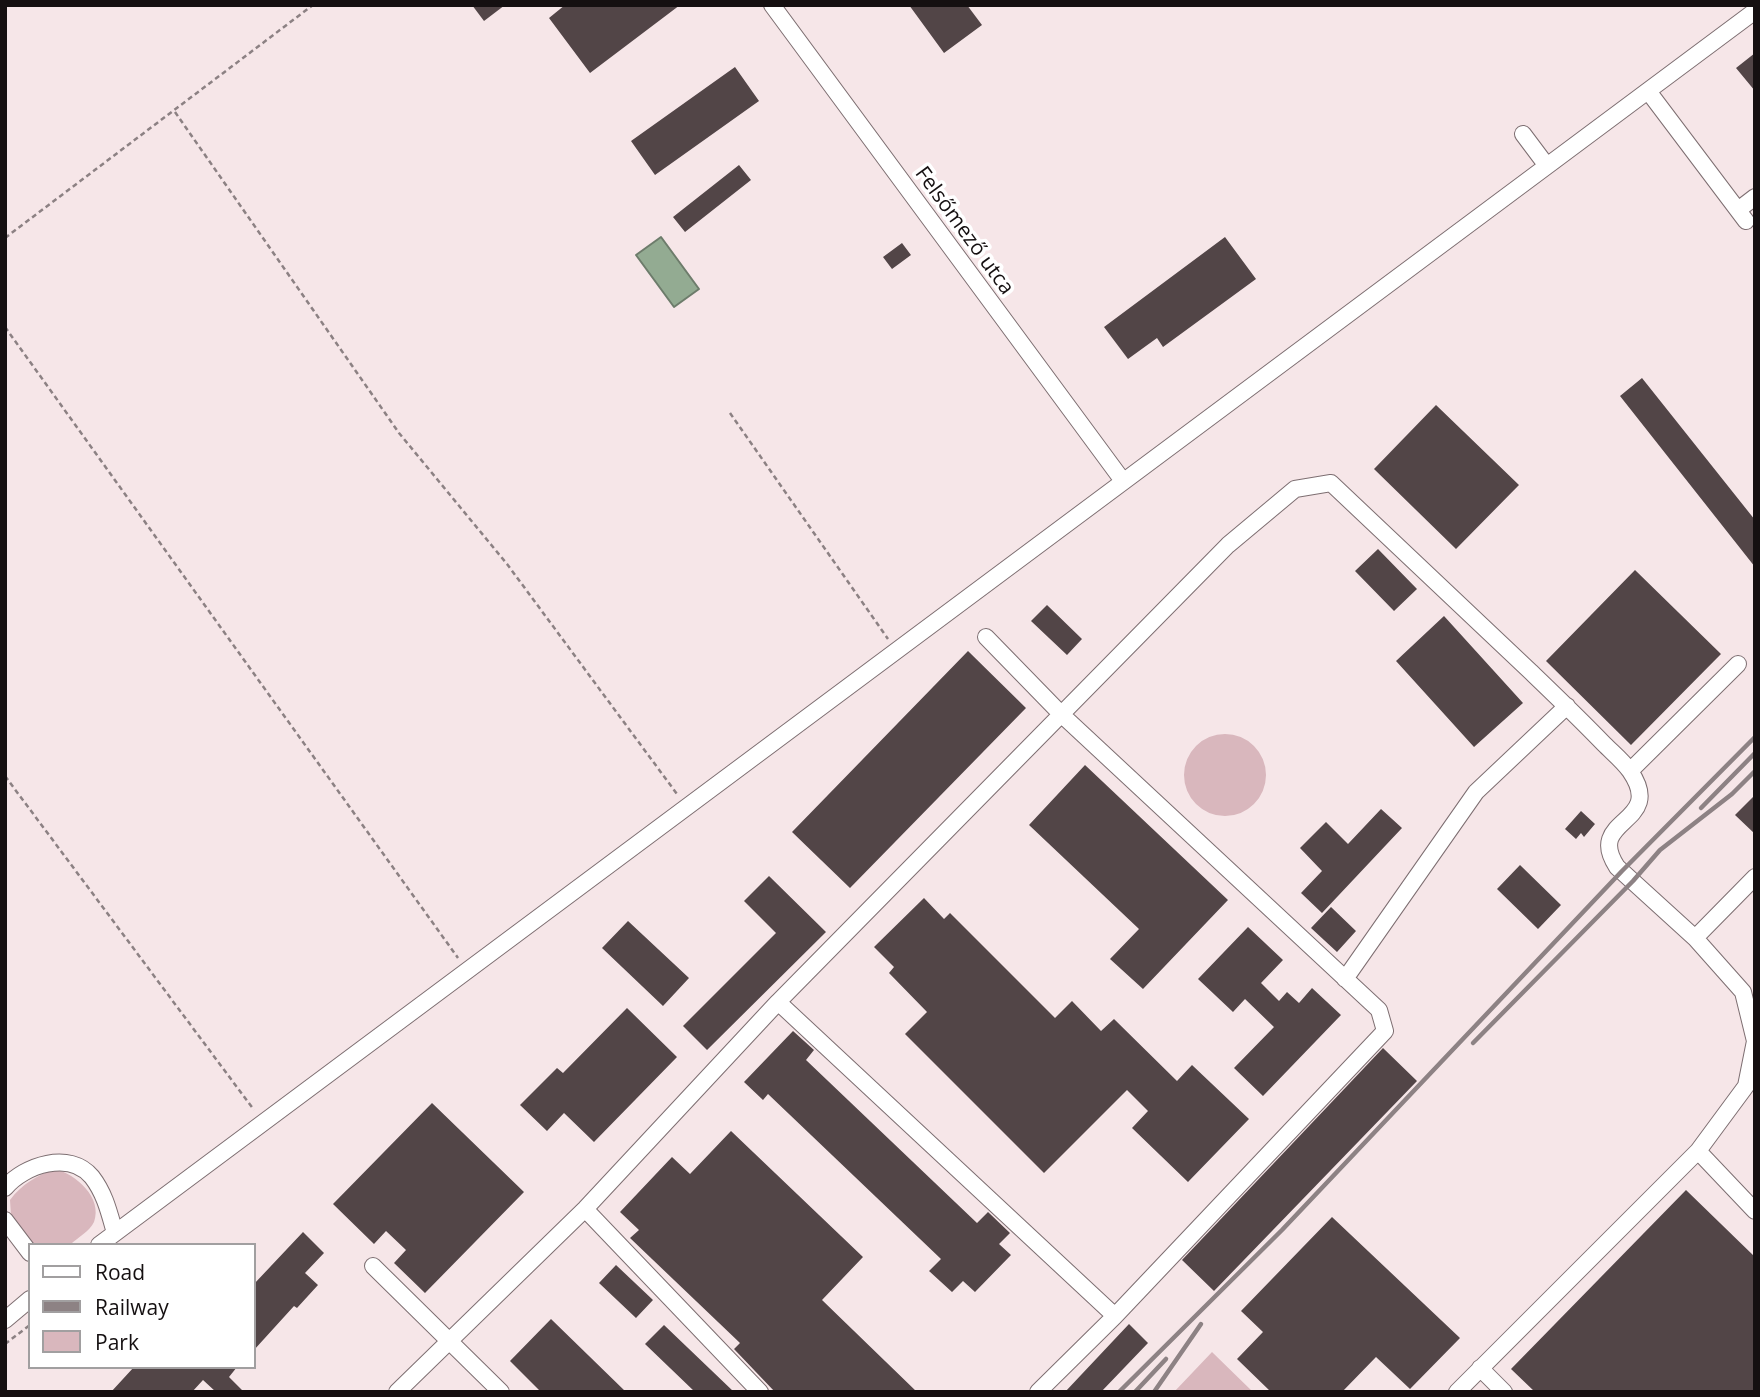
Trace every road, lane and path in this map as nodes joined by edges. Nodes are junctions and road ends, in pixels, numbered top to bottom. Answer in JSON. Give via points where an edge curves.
{"nodes":[{"id":1,"x":313,"y":5,"type":"edge"},
{"id":2,"x":772,"y":5,"type":"edge"},
{"id":3,"x":1755,"y":12,"type":"edge"},
{"id":4,"x":1648,"y":91,"type":"junction"},
{"id":5,"x":175,"y":112,"type":"junction"},
{"id":6,"x":1523,"y":134,"type":"dead end"},
{"id":7,"x":1548,"y":166,"type":"junction"},
{"id":8,"x":1755,"y":197,"type":"edge"},
{"id":9,"x":5,"y":238,"type":"edge"},
{"id":10,"x":5,"y":327,"type":"edge"},
{"id":11,"x":730,"y":413,"type":"dead end"},
{"id":12,"x":1123,"y":481,"type":"junction"},
{"id":13,"x":986,"y":637,"type":"dead end"},
{"id":14,"x":896,"y":650,"type":"junction"},
{"id":15,"x":1738,"y":664,"type":"dead end"},
{"id":16,"x":1567,"y":706,"type":"junction"},
{"id":17,"x":1061,"y":714,"type":"junction"},
{"id":18,"x":1630,"y":771,"type":"junction"},
{"id":19,"x":5,"y":776,"type":"edge"},
{"id":20,"x":686,"y":807,"type":"junction"},
{"id":21,"x":1755,"y":877,"type":"edge"},
{"id":22,"x":1695,"y":939,"type":"junction"},
{"id":23,"x":467,"y":970,"type":"junction"},
{"id":24,"x":1345,"y":979,"type":"junction"},
{"id":25,"x":778,"y":1002,"type":"junction"},
{"id":26,"x":263,"y":1122,"type":"junction"},
{"id":27,"x":1698,"y":1151,"type":"junction"},
{"id":28,"x":5,"y":1188,"type":"edge"},
{"id":29,"x":585,"y":1209,"type":"junction"},
{"id":30,"x":1755,"y":1211,"type":"edge"},
{"id":31,"x":5,"y":1220,"type":"edge"},
{"id":32,"x":115,"y":1233,"type":"junction"},
{"id":33,"x":102,"y":1243,"type":"edge"},
{"id":34,"x":28,"y":1250,"type":"edge"},
{"id":35,"x":373,"y":1266,"type":"dead end"},
{"id":36,"x":28,"y":1301,"type":"edge"},
{"id":37,"x":1115,"y":1316,"type":"junction"},
{"id":38,"x":5,"y":1320,"type":"edge"},
{"id":39,"x":28,"y":1327,"type":"edge"},
{"id":40,"x":451,"y":1340,"type":"junction"},
{"id":41,"x":5,"y":1344,"type":"edge"},
{"id":42,"x":1480,"y":1368,"type":"junction"},
{"id":43,"x":397,"y":1392,"type":"edge"},
{"id":44,"x":501,"y":1392,"type":"edge"},
{"id":45,"x":760,"y":1392,"type":"edge"},
{"id":46,"x":1038,"y":1392,"type":"edge"},
{"id":47,"x":1457,"y":1392,"type":"edge"},
{"id":48,"x":1504,"y":1392,"type":"edge"}],
"edges":[{"from":1,"to":5,"type":"path"},
{"from":2,"to":12,"type":"street","name":"Felsőmező utca"},
{"from":3,"to":4,"type":"street"},
{"from":4,"to":7,"type":"street"},
{"from":4,"to":8,"type":"street","via":[[1742,216]]},
{"from":5,"to":9,"type":"path"},
{"from":5,"to":20,"type":"path","via":[[399,433],[507,564]]},
{"from":6,"to":7,"type":"street"},
{"from":7,"to":12,"type":"street"},
{"from":10,"to":23,"type":"path"},
{"from":11,"to":14,"type":"path"},
{"from":12,"to":14,"type":"street"},
{"from":13,"to":17,"type":"street"},
{"from":14,"to":20,"type":"street"},
{"from":15,"to":18,"type":"street"},
{"from":16,"to":17,"type":"street","via":[[1331,483],[1296,489],[1228,545]]},
{"from":16,"to":18,"type":"street"},
{"from":16,"to":24,"type":"street","via":[[1476,792]]},
{"from":17,"to":24,"type":"street"},
{"from":17,"to":25,"type":"street"},
{"from":18,"to":22,"type":"street","via":[[1640,799],[1636,810],[1612,834],[1607,846],[1611,857]]},
{"from":19,"to":26,"type":"path"},
{"from":20,"to":23,"type":"street"},
{"from":21,"to":22,"type":"street"},
{"from":22,"to":27,"type":"street","via":[[1743,992],[1755,1041],[1746,1087]]},
{"from":23,"to":26,"type":"street"},
{"from":24,"to":37,"type":"street","via":[[1378,1010],[1385,1031]]},
{"from":25,"to":29,"type":"street"},
{"from":25,"to":37,"type":"street"},
{"from":26,"to":32,"type":"street"},
{"from":27,"to":30,"type":"street"},
{"from":27,"to":42,"type":"street"},
{"from":28,"to":32,"type":"street","via":[[49,1161],[72,1165],[90,1174],[104,1195]]},
{"from":29,"to":40,"type":"street"},
{"from":29,"to":45,"type":"street"},
{"from":31,"to":34,"type":"street"},
{"from":32,"to":33,"type":"street"},
{"from":35,"to":40,"type":"street"},
{"from":36,"to":38,"type":"street"},
{"from":37,"to":46,"type":"street"},
{"from":39,"to":41,"type":"path"},
{"from":40,"to":43,"type":"street"},
{"from":40,"to":44,"type":"street"},
{"from":42,"to":47,"type":"street"},
{"from":42,"to":48,"type":"street"}]}
